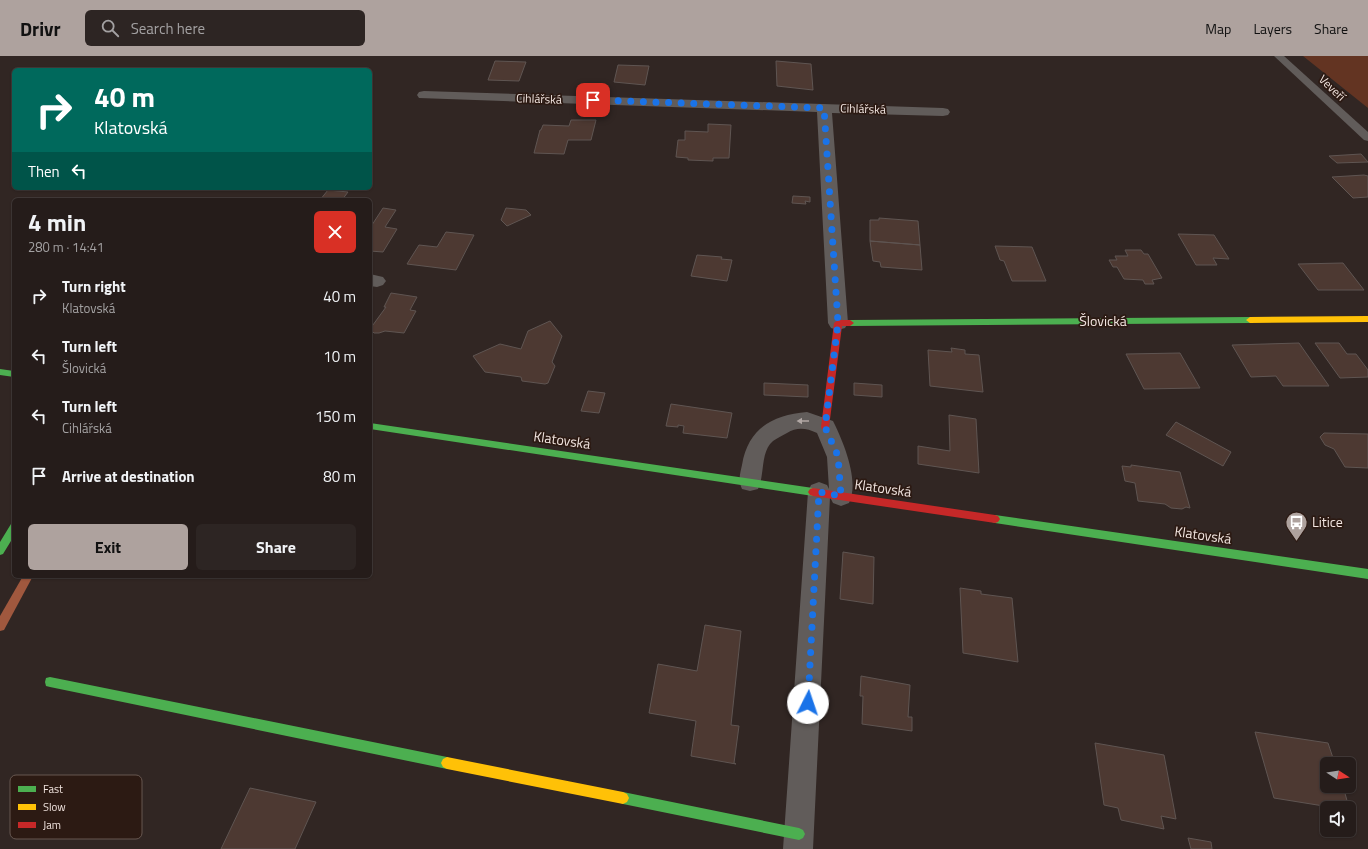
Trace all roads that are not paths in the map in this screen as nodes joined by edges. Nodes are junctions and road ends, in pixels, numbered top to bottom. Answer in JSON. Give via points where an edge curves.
{"nodes":[{"id":1,"x":1279,"y":56,"type":"edge"},
{"id":2,"x":424,"y":95,"type":"dead end"},
{"id":3,"x":824,"y":108,"type":"junction"},
{"id":4,"x":943,"y":112,"type":"dead end"},
{"id":5,"x":1368,"y":138,"type":"edge"},
{"id":6,"x":1368,"y":319,"type":"edge"},
{"id":7,"x":838,"y":323,"type":"junction"},
{"id":8,"x":0,"y":372,"type":"edge"},
{"id":9,"x":12,"y":374,"type":"edge"},
{"id":10,"x":372,"y":426,"type":"edge"},
{"id":11,"x":825,"y":427,"type":"junction"},
{"id":12,"x":750,"y":482,"type":"junction"},
{"id":13,"x":830,"y":494,"type":"junction"},
{"id":14,"x":12,"y":530,"type":"edge"},
{"id":15,"x":0,"y":551,"type":"edge"},
{"id":16,"x":1368,"y":574,"type":"edge"},
{"id":17,"x":50,"y":682,"type":"dead end"},
{"id":18,"x":799,"y":841,"type":"edge"}],
"edges":[{"from":1,"to":5,"type":"lane","name":"Veveří"},
{"from":2,"to":3,"type":"street","name":"Cihlářská"},
{"from":3,"to":4,"type":"street","name":"Cihlářská"},
{"from":3,"to":7,"type":"street"},
{"from":6,"to":7,"type":"street","name":"Šlovická"},
{"from":7,"to":11,"type":"street"},
{"from":8,"to":9,"type":"street"},
{"from":10,"to":12,"type":"street","name":"Klatovská"},
{"from":11,"to":12,"type":"street","one_way":true,"via":[[807,420],[789,422],[764,436],[754,456]]},
{"from":11,"to":13,"type":"street","via":[[838,456]]},
{"from":12,"to":13,"type":"street","name":"Klatovská"},
{"from":13,"to":16,"type":"street","name":"Klatovská"},
{"from":13,"to":18,"type":"street"},
{"from":14,"to":15,"type":"street"},
{"from":17,"to":18,"type":"street"}]}
